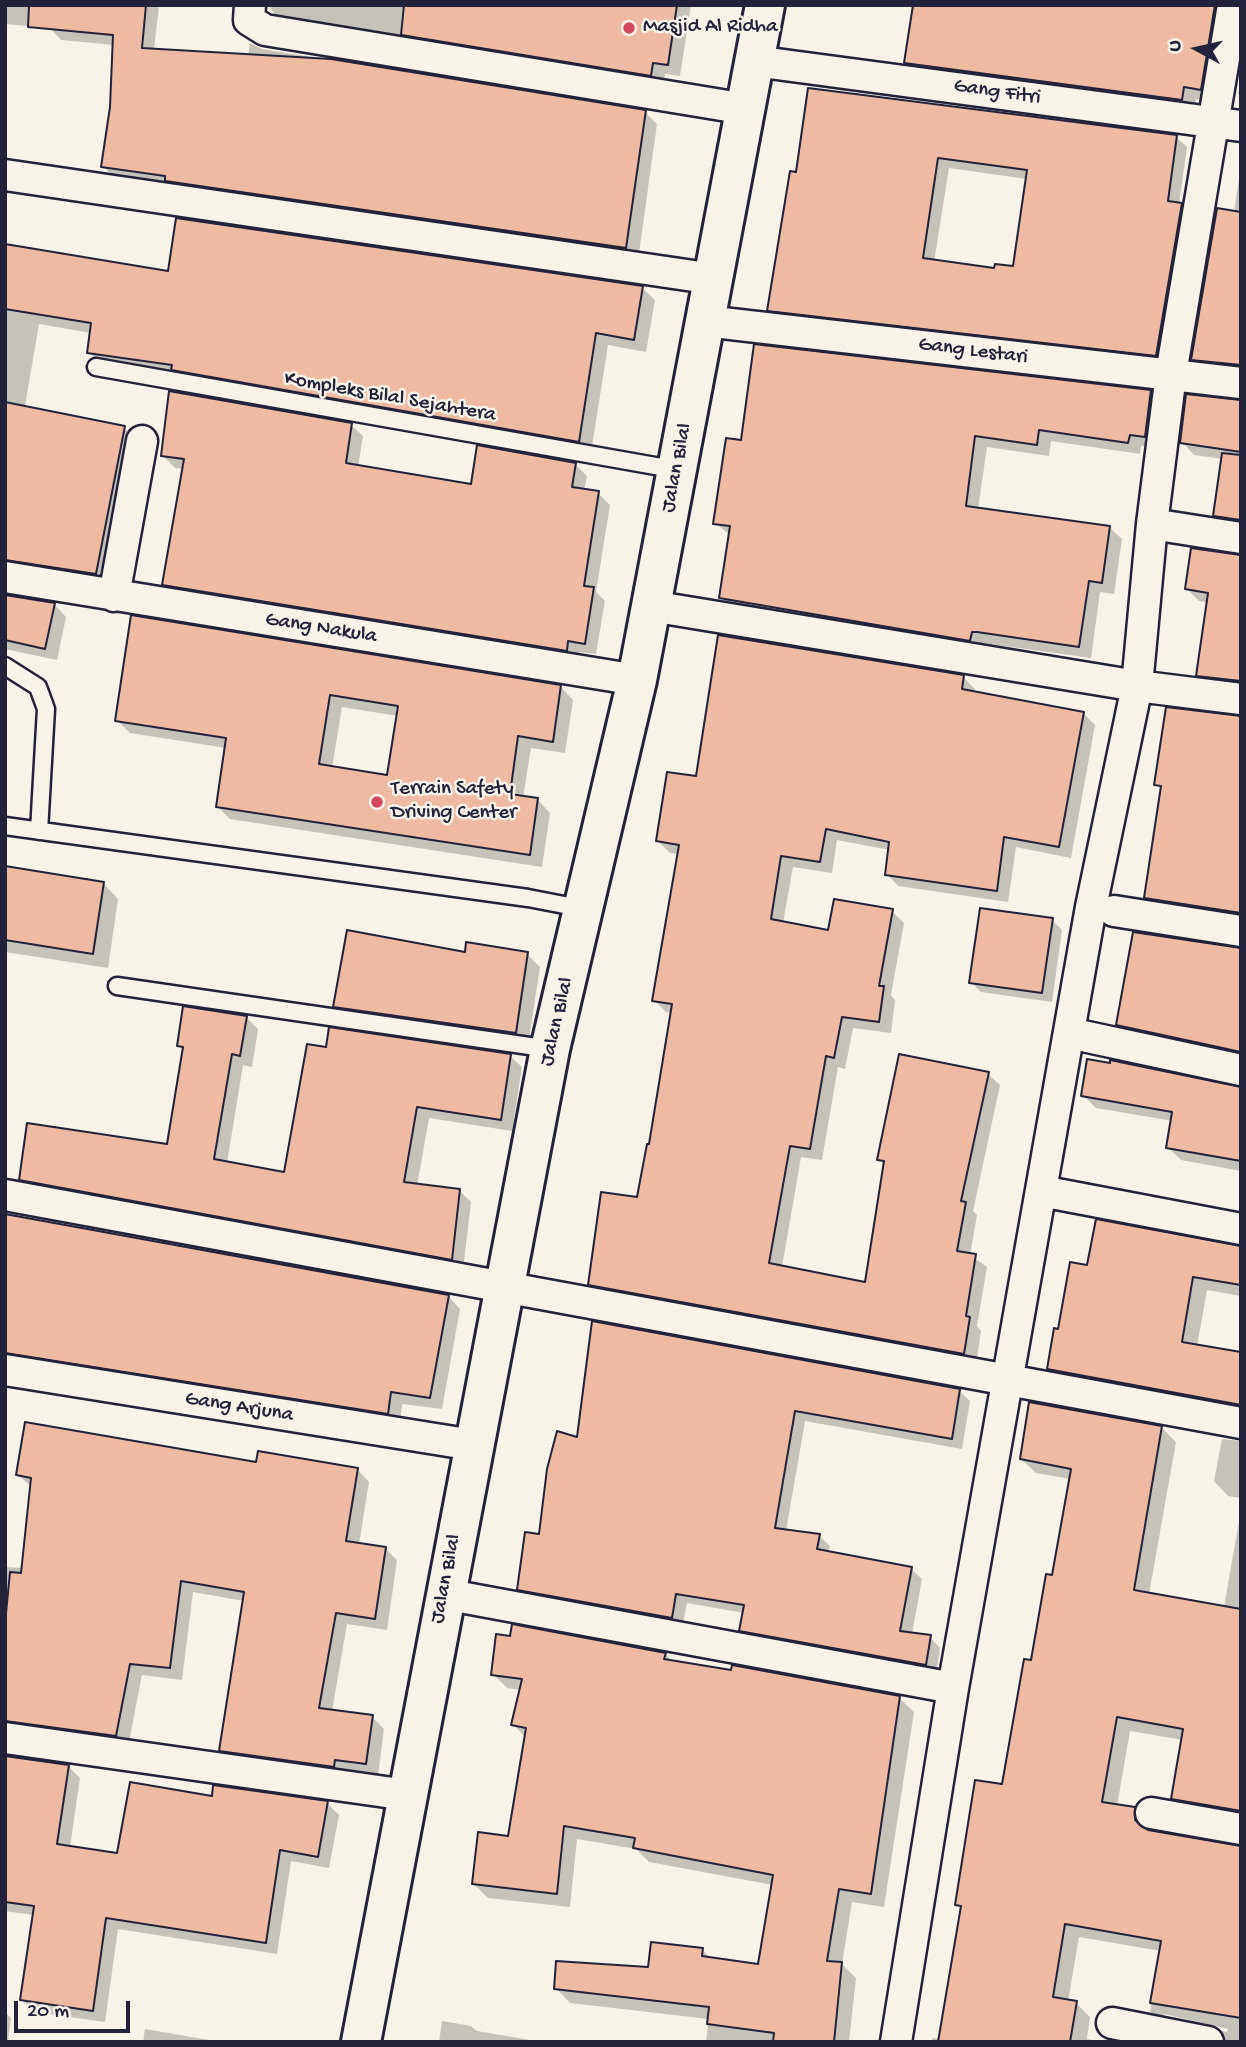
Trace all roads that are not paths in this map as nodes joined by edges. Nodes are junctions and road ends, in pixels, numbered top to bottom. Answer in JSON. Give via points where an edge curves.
{"nodes":[{"id":1,"x":250,"y":5,"type":"edge"},
{"id":2,"x":765,"y":5,"type":"edge"},
{"id":3,"x":1233,"y":5,"type":"edge"},
{"id":4,"x":754,"y":61,"type":"junction"},
{"id":5,"x":746,"y":110,"type":"junction"},
{"id":6,"x":1227,"y":124,"type":"edge"},
{"id":7,"x":5,"y":175,"type":"edge"},
{"id":8,"x":713,"y":279,"type":"junction"},
{"id":9,"x":705,"y":321,"type":"junction"},
{"id":10,"x":96,"y":367,"type":"dead end"},
{"id":11,"x":1171,"y":374,"type":"junction"},
{"id":12,"x":1241,"y":383,"type":"edge"},
{"id":13,"x":142,"y":441,"type":"dead end"},
{"id":14,"x":678,"y":470,"type":"junction"},
{"id":15,"x":1152,"y":524,"type":"junction"},
{"id":16,"x":1241,"y":538,"type":"edge"},
{"id":17,"x":5,"y":577,"type":"edge"},
{"id":18,"x":114,"y":596,"type":"junction"},
{"id":19,"x":651,"y":606,"type":"junction"},
{"id":20,"x":5,"y":666,"type":"edge"},
{"id":21,"x":637,"y":680,"type":"junction"},
{"id":22,"x":1137,"y":686,"type":"junction"},
{"id":23,"x":1241,"y":699,"type":"edge"},
{"id":24,"x":5,"y":826,"type":"edge"},
{"id":25,"x":39,"y":831,"type":"junction"},
{"id":26,"x":585,"y":909,"type":"junction"},
{"id":27,"x":1114,"y":911,"type":"dead end"},
{"id":28,"x":1241,"y":932,"type":"edge"},
{"id":29,"x":117,"y":986,"type":"dead end"},
{"id":30,"x":1069,"y":1034,"type":"junction"},
{"id":31,"x":550,"y":1049,"type":"junction"},
{"id":32,"x":1241,"y":1070,"type":"edge"},
{"id":33,"x":1041,"y":1192,"type":"junction"},
{"id":34,"x":5,"y":1195,"type":"edge"},
{"id":35,"x":1241,"y":1229,"type":"edge"},
{"id":36,"x":504,"y":1288,"type":"junction"},
{"id":37,"x":5,"y":1370,"type":"edge"},
{"id":38,"x":1008,"y":1378,"type":"junction"},
{"id":39,"x":1241,"y":1423,"type":"edge"},
{"id":40,"x":473,"y":1445,"type":"junction"},
{"id":41,"x":444,"y":1594,"type":"junction"},
{"id":42,"x":953,"y":1688,"type":"junction"},
{"id":43,"x":5,"y":1738,"type":"edge"},
{"id":44,"x":407,"y":1795,"type":"junction"},
{"id":45,"x":1151,"y":1813,"type":"dead end"},
{"id":46,"x":1241,"y":1829,"type":"edge"},
{"id":47,"x":1112,"y":2023,"type":"dead end"},
{"id":48,"x":361,"y":2042,"type":"edge"},
{"id":49,"x":896,"y":2042,"type":"edge"},
{"id":50,"x":1208,"y":2042,"type":"edge"}],
"edges":[{"from":1,"to":5,"type":"street","via":[[249,20],[265,30]]},
{"from":2,"to":4,"type":"main road","name":"Jalan Bilal"},
{"from":3,"to":6,"type":"street"},
{"from":4,"to":5,"type":"main road","name":"Jalan Bilal"},
{"from":4,"to":6,"type":"street","name":"Gang Fitri"},
{"from":5,"to":8,"type":"main road","name":"Jalan Bilal"},
{"from":6,"to":11,"type":"street"},
{"from":7,"to":8,"type":"street"},
{"from":8,"to":9,"type":"main road","name":"Jalan Bilal"},
{"from":9,"to":11,"type":"street","name":"Gang Lestari"},
{"from":9,"to":14,"type":"main road","name":"Jalan Bilal"},
{"from":10,"to":14,"type":"lane","name":"Kompleks Bilal Sejahtera"},
{"from":11,"to":12,"type":"street","name":"Gang Lestari"},
{"from":11,"to":15,"type":"street"},
{"from":13,"to":18,"type":"street"},
{"from":14,"to":19,"type":"main road","name":"Jalan Bilal"},
{"from":15,"to":16,"type":"street"},
{"from":15,"to":22,"type":"street"},
{"from":17,"to":18,"type":"street","name":"Gang Nakula"},
{"from":18,"to":21,"type":"street","name":"Gang Nakula"},
{"from":19,"to":21,"type":"main road","name":"Jalan Bilal"},
{"from":19,"to":22,"type":"street"},
{"from":20,"to":25,"type":"lane","via":[[38,687],[46,709]]},
{"from":21,"to":26,"type":"main road","name":"Jalan Bilal"},
{"from":22,"to":23,"type":"street"},
{"from":22,"to":30,"type":"street"},
{"from":24,"to":25,"type":"lane"},
{"from":25,"to":26,"type":"lane"},
{"from":26,"to":31,"type":"main road","name":"Jalan Bilal"},
{"from":27,"to":28,"type":"street"},
{"from":29,"to":31,"type":"lane"},
{"from":30,"to":32,"type":"street"},
{"from":30,"to":33,"type":"street"},
{"from":31,"to":36,"type":"main road","name":"Jalan Bilal"},
{"from":33,"to":35,"type":"street"},
{"from":33,"to":38,"type":"street"},
{"from":34,"to":36,"type":"street"},
{"from":36,"to":38,"type":"street"},
{"from":36,"to":40,"type":"main road","name":"Jalan Bilal"},
{"from":37,"to":40,"type":"street","name":"Gang Arjuna"},
{"from":38,"to":39,"type":"street"},
{"from":38,"to":42,"type":"street"},
{"from":40,"to":41,"type":"main road","name":"Jalan Bilal"},
{"from":41,"to":42,"type":"street"},
{"from":41,"to":44,"type":"main road","name":"Jalan Bilal"},
{"from":42,"to":49,"type":"street"},
{"from":43,"to":44,"type":"street"},
{"from":44,"to":48,"type":"main road","name":"Jalan Bilal"},
{"from":45,"to":46,"type":"street"},
{"from":47,"to":50,"type":"street"}]}
